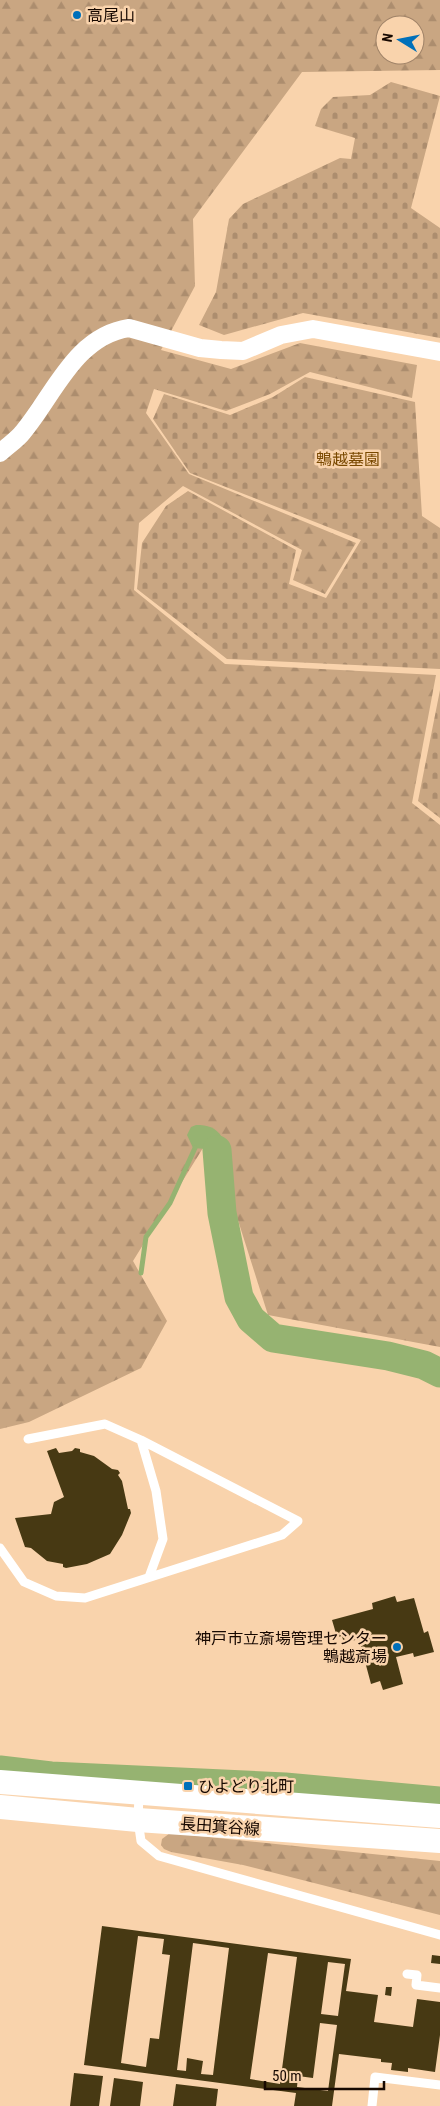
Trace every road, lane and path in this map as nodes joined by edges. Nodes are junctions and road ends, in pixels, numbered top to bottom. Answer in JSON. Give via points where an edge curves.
{"nodes":[{"id":1,"x":440,"y":352,"type":"edge"},
{"id":2,"x":0,"y":453,"type":"edge"},
{"id":3,"x":28,"y":1439,"type":"dead end"},
{"id":4,"x":140,"y":1440,"type":"junction"},
{"id":5,"x":0,"y":1548,"type":"edge"},
{"id":6,"x":149,"y":1577,"type":"junction"},
{"id":7,"x":0,"y":1782,"type":"edge"},
{"id":8,"x":138,"y":1794,"type":"junction"},
{"id":9,"x":0,"y":1807,"type":"edge"},
{"id":10,"x":440,"y":1816,"type":"edge"},
{"id":11,"x":138,"y":1820,"type":"junction"},
{"id":12,"x":440,"y":1841,"type":"edge"},
{"id":13,"x":440,"y":1935,"type":"edge"},
{"id":14,"x":407,"y":1974,"type":"dead end"},
{"id":15,"x":440,"y":1988,"type":"edge"},
{"id":16,"x":440,"y":2085,"type":"edge"},
{"id":17,"x":372,"y":2106,"type":"edge"}],
"edges":[{"from":1,"to":2,"type":"street","via":[[313,329],[281,335],[243,351],[200,348],[129,328],[117,329],[88,345],[22,433]]},
{"from":3,"to":4,"type":"lane","via":[[105,1424]]},
{"from":4,"to":6,"type":"lane","via":[[156,1491],[162,1539]]},
{"from":4,"to":6,"type":"lane","via":[[298,1521],[282,1534]]},
{"from":5,"to":6,"type":"lane","via":[[24,1582],[56,1596],[85,1598]]},
{"from":7,"to":8,"type":"street","name":"長田箕谷線"},
{"from":8,"to":10,"type":"street","name":"長田箕谷線"},
{"from":8,"to":11,"type":"lane"},
{"from":9,"to":11,"type":"street","name":"長田箕谷線"},
{"from":11,"to":12,"type":"street","name":"長田箕谷線"},
{"from":11,"to":13,"type":"lane","via":[[141,1841],[159,1856]]},
{"from":14,"to":15,"type":"lane","via":[[417,1975],[416,1985]]},
{"from":16,"to":17,"type":"lane","via":[[375,2077]]}]}
